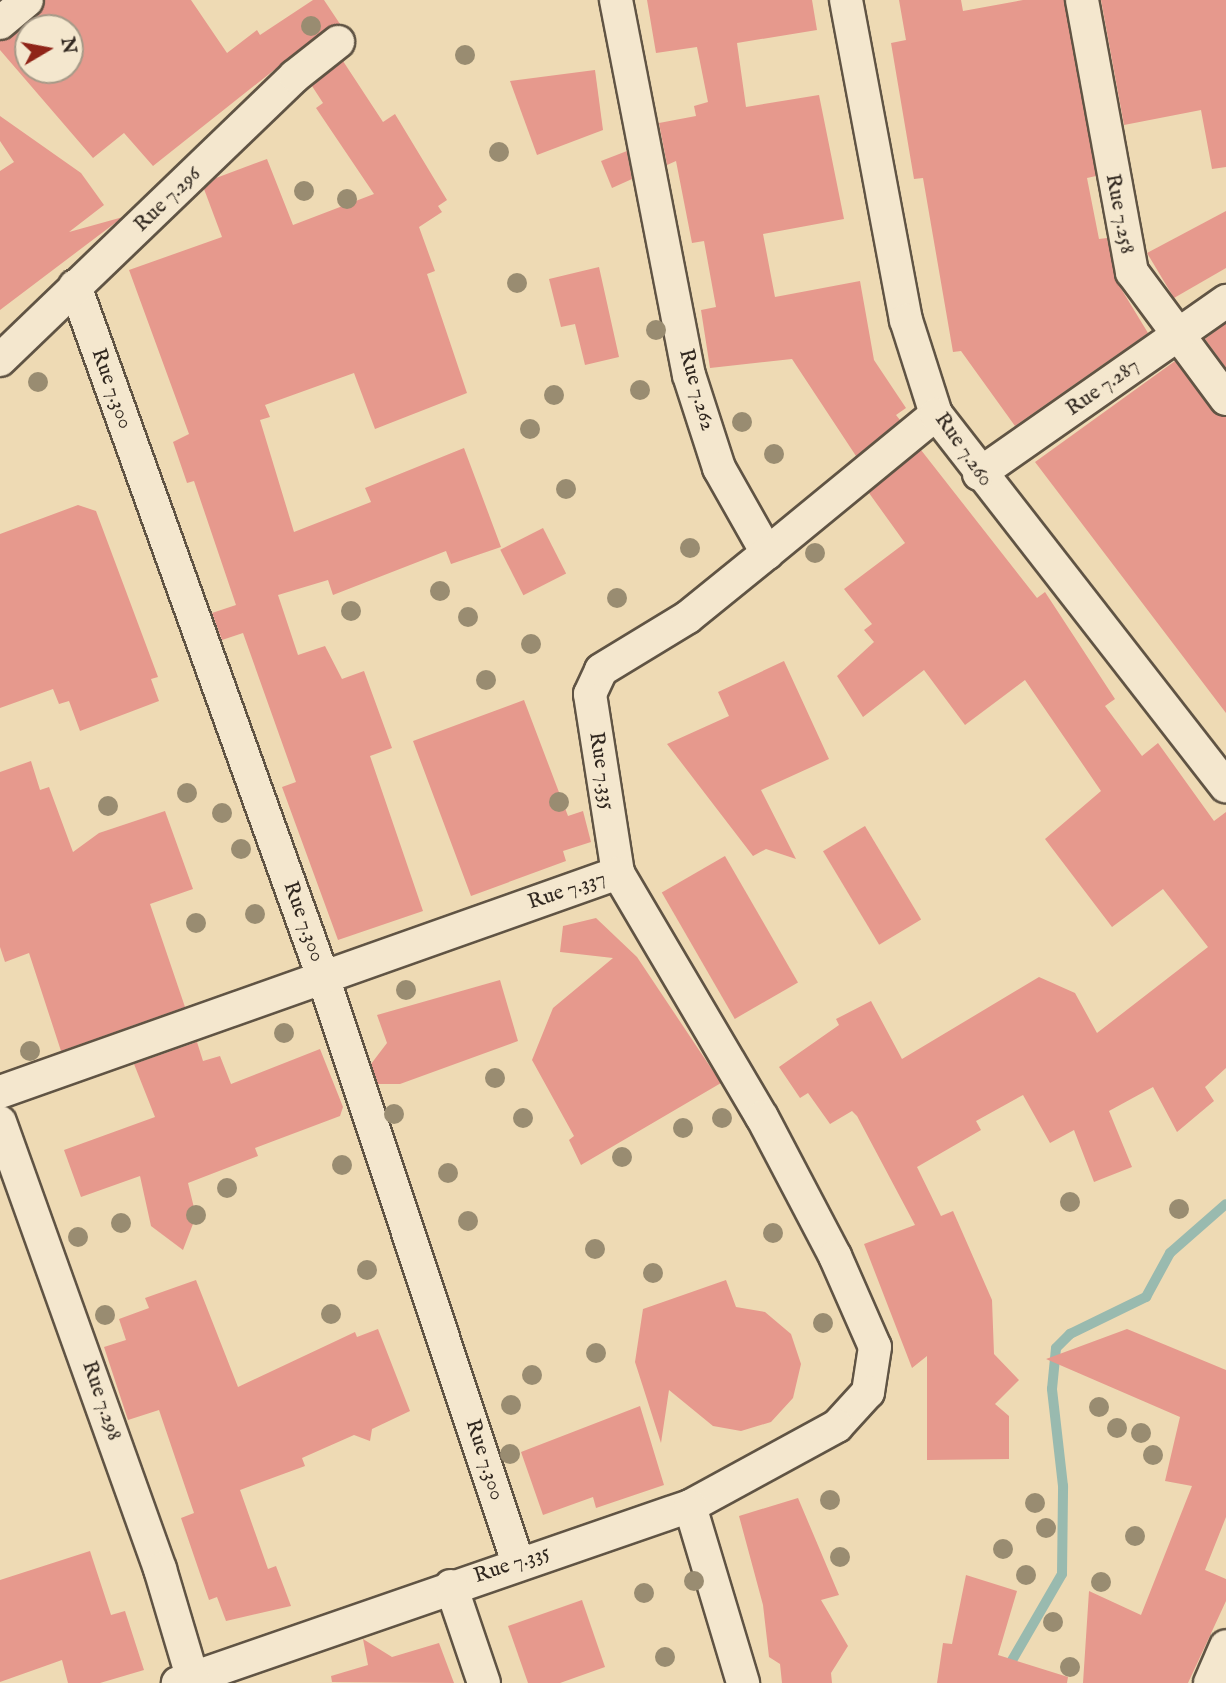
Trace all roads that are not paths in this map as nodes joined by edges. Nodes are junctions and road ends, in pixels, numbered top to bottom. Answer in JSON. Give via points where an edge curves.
{"nodes":[{"id":1,"x":27,"y":0,"type":"edge"},
{"id":2,"x":616,"y":0,"type":"edge"},
{"id":3,"x":846,"y":0,"type":"edge"},
{"id":4,"x":1082,"y":0,"type":"edge"},
{"id":5,"x":0,"y":23,"type":"edge"},
{"id":6,"x":338,"y":42,"type":"dead end"},
{"id":7,"x":75,"y":286,"type":"junction"},
{"id":8,"x":1226,"y":301,"type":"edge"},
{"id":9,"x":1178,"y":337,"type":"junction"},
{"id":10,"x":0,"y":360,"type":"edge"},
{"id":11,"x":1226,"y":399,"type":"edge"},
{"id":12,"x":936,"y":414,"type":"junction"},
{"id":13,"x":979,"y":474,"type":"junction"},
{"id":14,"x":766,"y":553,"type":"junction"},
{"id":15,"x":1226,"y":787,"type":"edge"},
{"id":16,"x":618,"y":873,"type":"junction"},
{"id":17,"x":323,"y":977,"type":"junction"},
{"id":18,"x":0,"y":1092,"type":"edge"},
{"id":19,"x":0,"y":1122,"type":"edge"},
{"id":20,"x":837,"y":1426,"type":"joint"},
{"id":21,"x":690,"y":1507,"type":"junction"},
{"id":22,"x":518,"y":1563,"type":"junction"},
{"id":23,"x":451,"y":1586,"type":"junction"},
{"id":24,"x":1226,"y":1646,"type":"edge"},
{"id":25,"x":188,"y":1681,"type":"edge"},
{"id":26,"x":484,"y":1683,"type":"edge"},
{"id":27,"x":743,"y":1683,"type":"edge"},
{"id":28,"x":1210,"y":1683,"type":"edge"}],
"edges":[{"from":1,"to":5,"type":"street"},
{"from":2,"to":14,"type":"street","name":"Rue 7.262","via":[[689,374],[719,468]]},
{"from":3,"to":12,"type":"street","name":"Rue 7.260","via":[[906,320]]},
{"from":4,"to":9,"type":"street","name":"Rue 7.258","via":[[1123,246],[1148,300]]},
{"from":6,"to":7,"type":"street","name":"Rue 7.296","via":[[296,76]]},
{"from":7,"to":10,"type":"street","name":"Rue 7.296"},
{"from":7,"to":17,"type":"street","name":"Rue 7.300"},
{"from":8,"to":9,"type":"street","name":"Rue 7.287"},
{"from":9,"to":11,"type":"street","name":"Rue 7.258"},
{"from":9,"to":13,"type":"street","name":"Rue 7.287"},
{"from":12,"to":13,"type":"street","name":"Rue 7.260"},
{"from":12,"to":14,"type":"street"},
{"from":13,"to":15,"type":"street","name":"Rue 7.260"},
{"from":14,"to":16,"type":"street","name":"Rue 7.335","via":[[688,617],[601,670],[590,694]]},
{"from":16,"to":17,"type":"street","name":"Rue 7.337"},
{"from":16,"to":20,"type":"street","name":"Rue 7.337","via":[[762,1117],[835,1256],[874,1347],[868,1392]]},
{"from":17,"to":18,"type":"street","name":"Rue 7.337"},
{"from":17,"to":22,"type":"street","name":"Rue 7.300"},
{"from":19,"to":25,"type":"street","name":"Rue 7.298","via":[[160,1569]]},
{"from":20,"to":21,"type":"street","name":"Rue 7.335"},
{"from":21,"to":22,"type":"street","name":"Rue 7.335"},
{"from":21,"to":27,"type":"street"},
{"from":22,"to":23,"type":"street","name":"Rue 7.335"},
{"from":23,"to":25,"type":"street","name":"Rue 7.335"},
{"from":23,"to":26,"type":"street"},
{"from":24,"to":28,"type":"street"}]}
